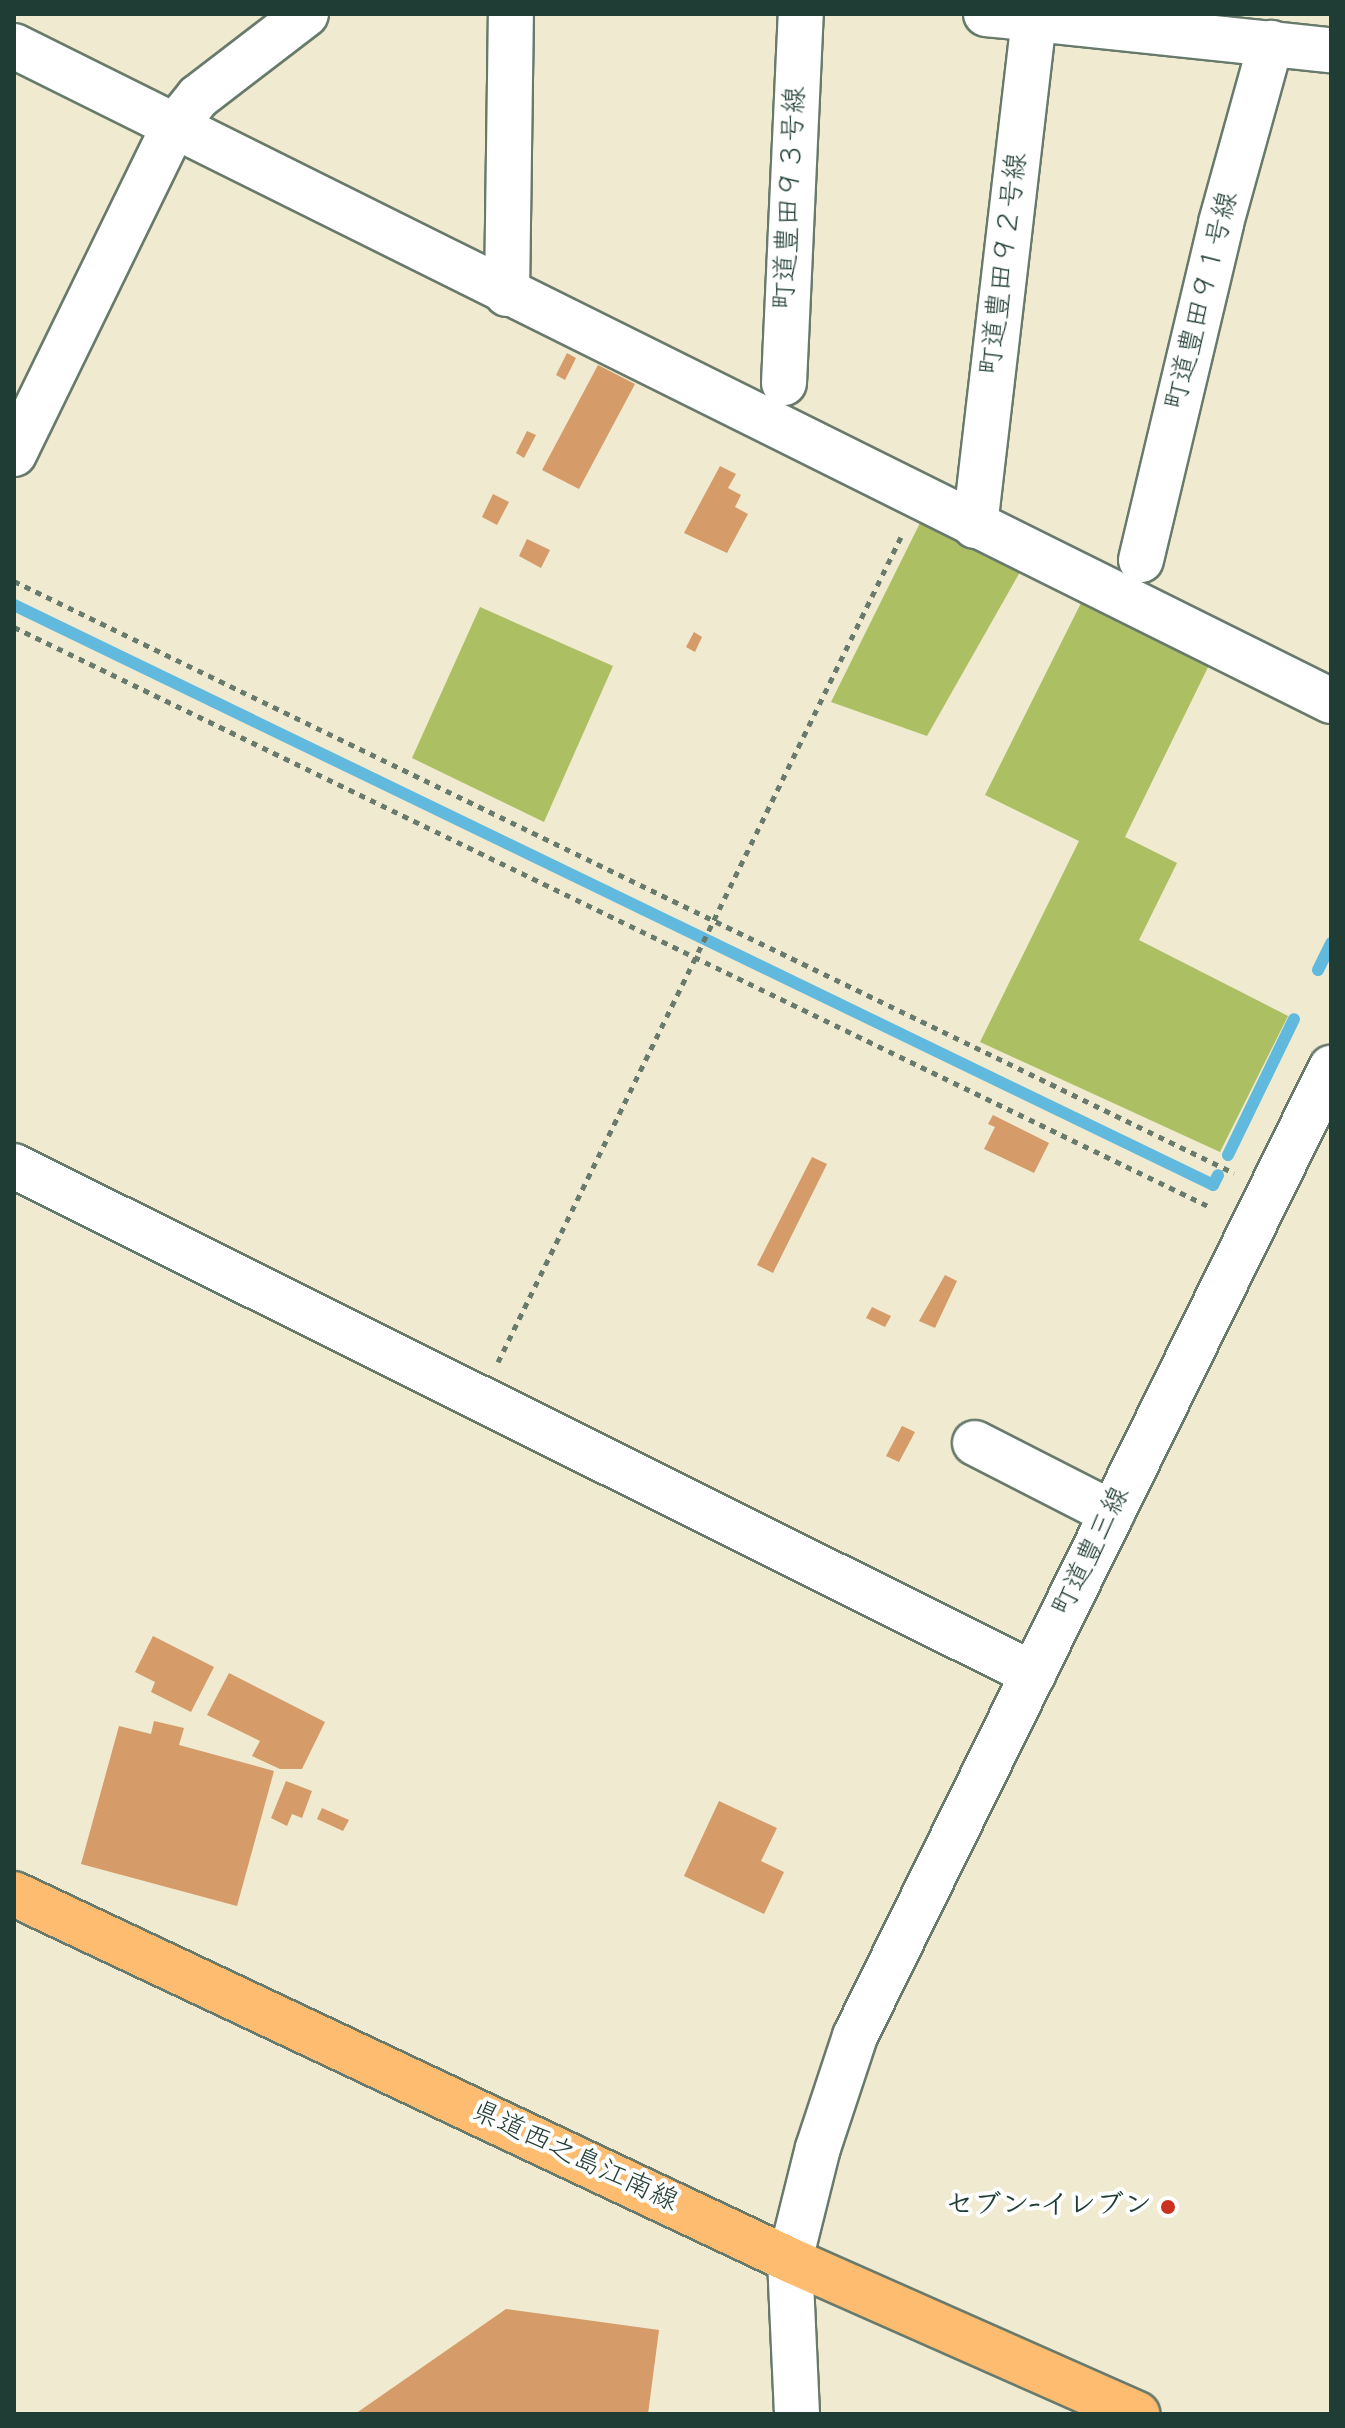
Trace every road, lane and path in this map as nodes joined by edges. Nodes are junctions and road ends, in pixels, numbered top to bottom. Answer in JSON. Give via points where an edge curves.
{"nodes":[{"id":1,"x":306,"y":14,"type":"edge"},
{"id":2,"x":487,"y":14,"type":"edge"},
{"id":3,"x":511,"y":14,"type":"edge"},
{"id":4,"x":801,"y":14,"type":"edge"},
{"id":5,"x":986,"y":14,"type":"edge"},
{"id":6,"x":1034,"y":19,"type":"junction"},
{"id":7,"x":1228,"y":26,"type":"edge"},
{"id":8,"x":1271,"y":43,"type":"junction"},
{"id":9,"x":14,"y":46,"type":"edge"},
{"id":10,"x":1331,"y":50,"type":"edge"},
{"id":11,"x":178,"y":122,"type":"junction"},
{"id":12,"x":494,"y":278,"type":"junction"},
{"id":13,"x":784,"y":383,"type":"dead end"},
{"id":14,"x":14,"y":454,"type":"edge"},
{"id":15,"x":920,"y":499,"type":"junction"},
{"id":16,"x":976,"y":518,"type":"junction"},
{"id":17,"x":1141,"y":560,"type":"dead end"},
{"id":18,"x":14,"y":581,"type":"edge"},
{"id":19,"x":14,"y":627,"type":"edge"},
{"id":20,"x":1331,"y":701,"type":"edge"},
{"id":21,"x":714,"y":920,"type":"junction"},
{"id":22,"x":695,"y":958,"type":"junction"},
{"id":23,"x":1331,"y":1068,"type":"edge"},
{"id":24,"x":14,"y":1166,"type":"edge"},
{"id":25,"x":1262,"y":1209,"type":"junction"},
{"id":26,"x":480,"y":1398,"type":"junction"},
{"id":27,"x":975,"y":1443,"type":"dead end"},
{"id":28,"x":1112,"y":1513,"type":"junction"},
{"id":29,"x":1033,"y":1674,"type":"junction"},
{"id":30,"x":14,"y":1894,"type":"edge"},
{"id":31,"x":790,"y":2260,"type":"junction"},
{"id":32,"x":797,"y":2414,"type":"edge"},
{"id":33,"x":1137,"y":2414,"type":"edge"}],
"edges":[{"from":1,"to":11,"type":"street","via":[[198,97]]},
{"from":2,"to":12,"type":"street"},
{"from":3,"to":12,"type":"street"},
{"from":4,"to":13,"type":"street","name":"町道豊田９３号線"},
{"from":5,"to":6,"type":"street"},
{"from":6,"to":7,"type":"street"},
{"from":6,"to":16,"type":"street","name":"町道豊田９２号線"},
{"from":7,"to":8,"type":"street"},
{"from":8,"to":10,"type":"street"},
{"from":8,"to":17,"type":"street","name":"町道豊田９１号線","via":[[1221,223]]},
{"from":9,"to":11,"type":"street"},
{"from":11,"to":12,"type":"street"},
{"from":11,"to":14,"type":"street"},
{"from":12,"to":15,"type":"street"},
{"from":15,"to":16,"type":"street"},
{"from":15,"to":21,"type":"path"},
{"from":16,"to":20,"type":"street"},
{"from":18,"to":21,"type":"path"},
{"from":19,"to":22,"type":"path"},
{"from":21,"to":22,"type":"path"},
{"from":21,"to":25,"type":"path"},
{"from":22,"to":25,"type":"path"},
{"from":22,"to":26,"type":"path"},
{"from":23,"to":25,"type":"street","name":"町道豊三線"},
{"from":24,"to":26,"type":"street"},
{"from":25,"to":28,"type":"street","name":"町道豊三線"},
{"from":26,"to":29,"type":"street"},
{"from":27,"to":28,"type":"street"},
{"from":28,"to":29,"type":"street","name":"町道豊三線"},
{"from":29,"to":31,"type":"street","name":"町道豊三線","via":[[855,2036],[818,2148]]},
{"from":30,"to":31,"type":"main road","name":"県道西之島江南線"},
{"from":31,"to":32,"type":"street","name":"町道豊三線"},
{"from":31,"to":33,"type":"main road","name":"県道西之島江南線"}]}
